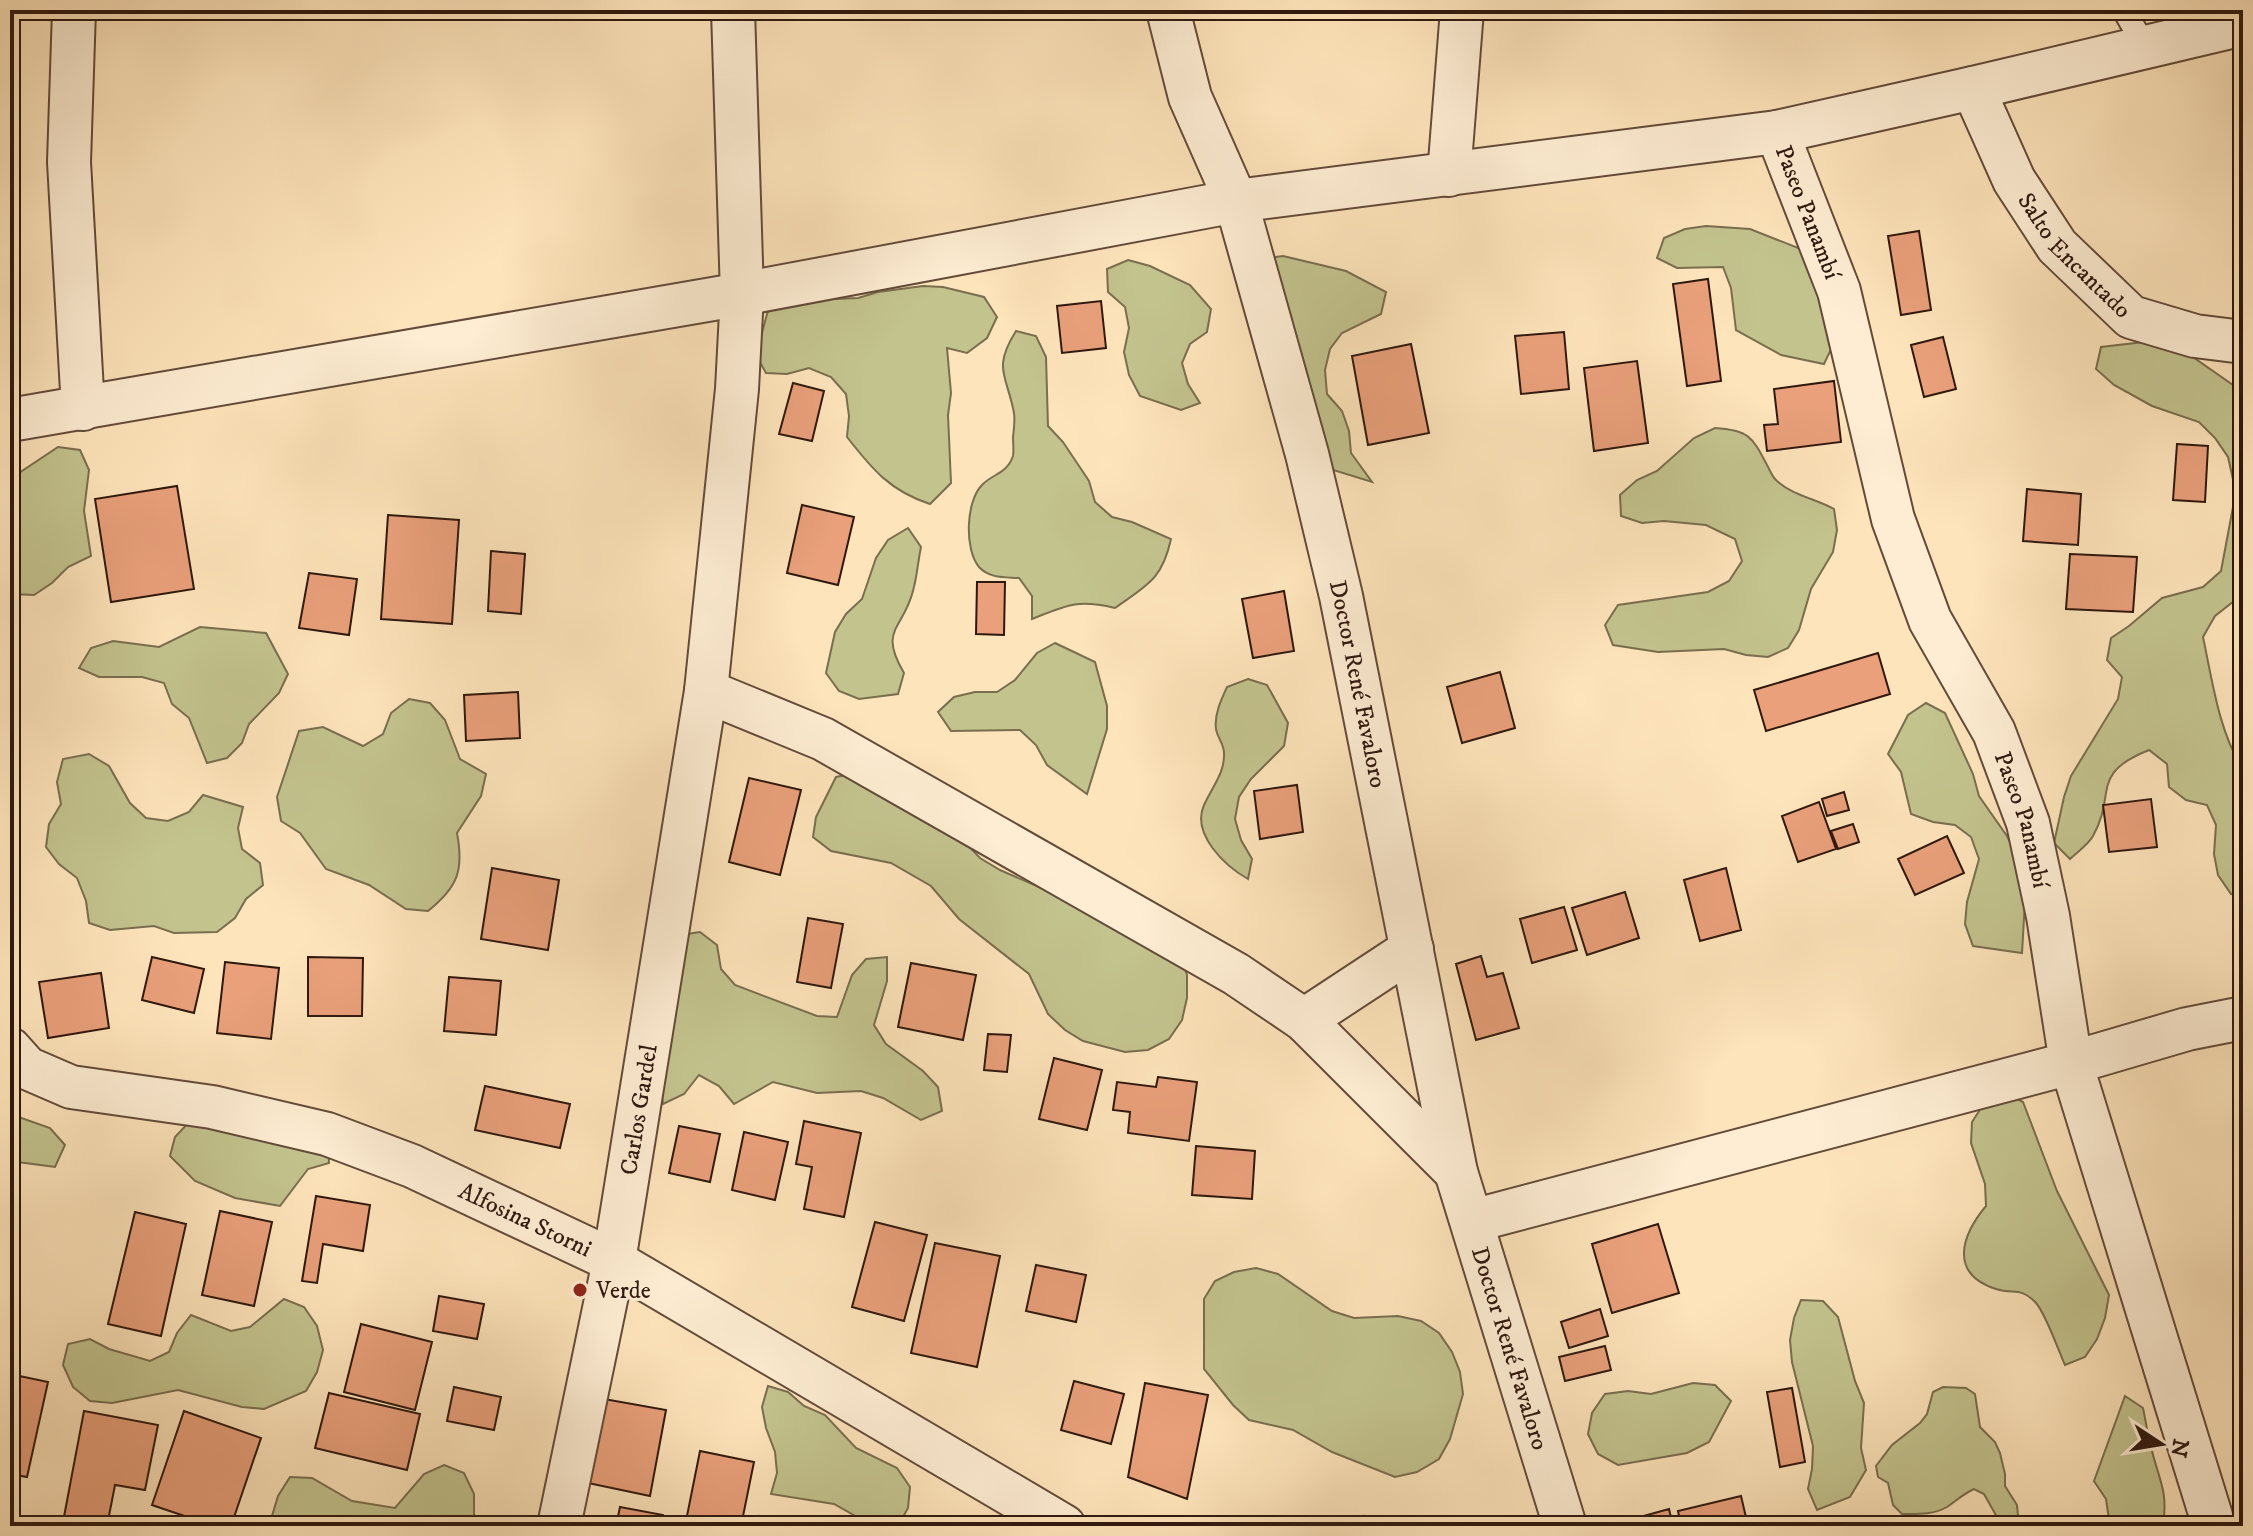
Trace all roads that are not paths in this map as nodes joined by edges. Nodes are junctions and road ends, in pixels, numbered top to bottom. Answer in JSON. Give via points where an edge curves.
{"nodes":[{"id":1,"x":74,"y":10,"type":"edge"},
{"id":2,"x":733,"y":10,"type":"edge"},
{"id":3,"x":1168,"y":10,"type":"edge"},
{"id":4,"x":1462,"y":10,"type":"edge"},
{"id":5,"x":2124,"y":10,"type":"edge"},
{"id":6,"x":2239,"y":19,"type":"edge"},
{"id":7,"x":2145,"y":47,"type":"junction"},
{"id":8,"x":1973,"y":88,"type":"junction"},
{"id":9,"x":1777,"y":132,"type":"junction"},
{"id":10,"x":1449,"y":175,"type":"junction"},
{"id":11,"x":1236,"y":201,"type":"junction"},
{"id":12,"x":742,"y":294,"type":"junction"},
{"id":13,"x":2243,"y":342,"type":"edge"},
{"id":14,"x":83,"y":409,"type":"junction"},
{"id":15,"x":10,"y":420,"type":"edge"},
{"id":16,"x":706,"y":691,"type":"junction"},
{"id":17,"x":1412,"y":949,"type":"junction"},
{"id":18,"x":2243,"y":1018,"type":"edge"},
{"id":19,"x":1304,"y":1020,"type":"junction"},
{"id":20,"x":10,"y":1049,"type":"edge"},
{"id":21,"x":2071,"y":1063,"type":"junction"},
{"id":22,"x":1456,"y":1172,"type":"junction"},
{"id":23,"x":1472,"y":1221,"type":"junction"},
{"id":24,"x":614,"y":1261,"type":"junction"},
{"id":25,"x":559,"y":1526,"type":"edge"},
{"id":26,"x":1064,"y":1526,"type":"edge"},
{"id":27,"x":1565,"y":1526,"type":"edge"},
{"id":28,"x":2214,"y":1526,"type":"edge"}],
"edges":[{"from":1,"to":14,"type":"street","via":[[69,162]]},
{"from":2,"to":12,"type":"street","name":"Carlos Gardel"},
{"from":3,"to":11,"type":"street","name":"Doctor René Favaloro","via":[[1190,97]]},
{"from":4,"to":10,"type":"street"},
{"from":5,"to":7,"type":"lane"},
{"from":6,"to":7,"type":"street"},
{"from":7,"to":8,"type":"street"},
{"from":8,"to":9,"type":"street"},
{"from":8,"to":13,"type":"street","name":"Salto Encantado","via":[[2014,180],[2057,246],[2131,317],[2195,336]]},
{"from":9,"to":10,"type":"street"},
{"from":9,"to":21,"type":"street","name":"Paseo Panambí","via":[[1839,291],[1893,519],[1930,620],[1994,732],[2028,823]]},
{"from":10,"to":11,"type":"street"},
{"from":11,"to":12,"type":"street"},
{"from":11,"to":17,"type":"street","name":"Doctor René Favaloro","via":[[1341,596]]},
{"from":12,"to":14,"type":"street"},
{"from":12,"to":16,"type":"street","name":"Carlos Gardel"},
{"from":14,"to":15,"type":"street"},
{"from":16,"to":19,"type":"street","name":"Doctor René Favaloro","via":[[823,739],[1236,974]]},
{"from":16,"to":24,"type":"street","name":"Carlos Gardel"},
{"from":17,"to":19,"type":"street"},
{"from":17,"to":22,"type":"street","name":"Doctor René Favaloro"},
{"from":18,"to":21,"type":"street"},
{"from":19,"to":22,"type":"street","name":"Doctor René Favaloro"},
{"from":20,"to":24,"type":"street","name":"Alfosina Storni","via":[[27,1068],[71,1087],[212,1107],[327,1134],[412,1166]]},
{"from":21,"to":23,"type":"street"},
{"from":21,"to":28,"type":"street","name":"Paseo Panambí"},
{"from":22,"to":23,"type":"street","name":"Doctor René Favaloro"},
{"from":23,"to":27,"type":"street","name":"Doctor René Favaloro"},
{"from":24,"to":25,"type":"street","name":"Carlos Gardel"},
{"from":24,"to":26,"type":"street","name":"Alfosina Storni"}]}
